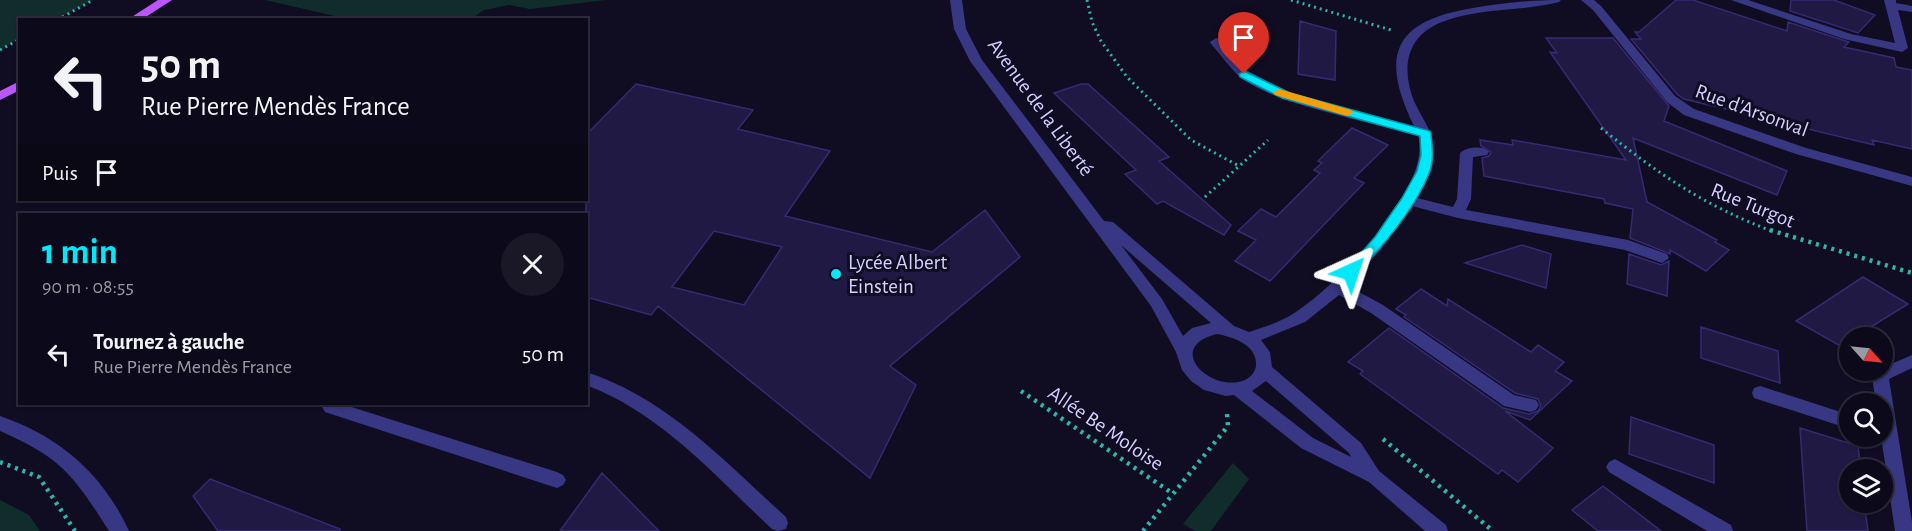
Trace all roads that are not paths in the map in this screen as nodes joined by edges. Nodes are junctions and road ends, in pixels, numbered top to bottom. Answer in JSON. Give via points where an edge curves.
{"nodes":[{"id":1,"x":166,"y":0,"type":"edge"},
{"id":2,"x":956,"y":0,"type":"edge"},
{"id":3,"x":1555,"y":0,"type":"edge"},
{"id":4,"x":1587,"y":0,"type":"edge"},
{"id":5,"x":1737,"y":0,"type":"edge"},
{"id":6,"x":1511,"y":3,"type":"edge"},
{"id":7,"x":1890,"y":3,"type":"edge"},
{"id":8,"x":1912,"y":9,"type":"edge"},
{"id":9,"x":135,"y":18,"type":"edge"},
{"id":10,"x":1216,"y":42,"type":"dead end"},
{"id":11,"x":1907,"y":49,"type":"edge"},
{"id":12,"x":18,"y":86,"type":"edge"},
{"id":13,"x":0,"y":96,"type":"edge"},
{"id":14,"x":1425,"y":134,"type":"junction"},
{"id":15,"x":1482,"y":152,"type":"dead end"},
{"id":16,"x":1912,"y":182,"type":"edge"},
{"id":17,"x":1408,"y":200,"type":"junction"},
{"id":18,"x":1085,"y":204,"type":"junction"},
{"id":19,"x":1458,"y":213,"type":"junction"},
{"id":20,"x":1662,"y":258,"type":"dead end"},
{"id":21,"x":1337,"y":287,"type":"junction"},
{"id":22,"x":1228,"y":329,"type":"junction"},
{"id":23,"x":1248,"y":338,"type":"junction"},
{"id":24,"x":1183,"y":351,"type":"junction"},
{"id":25,"x":1912,"y":361,"type":"edge"},
{"id":26,"x":1264,"y":369,"type":"junction"},
{"id":27,"x":588,"y":378,"type":"edge"},
{"id":28,"x":1232,"y":389,"type":"junction"},
{"id":29,"x":1760,"y":393,"type":"dead end"},
{"id":30,"x":1882,"y":393,"type":"edge"},
{"id":31,"x":333,"y":405,"type":"edge"},
{"id":32,"x":1530,"y":405,"type":"dead end"},
{"id":33,"x":1839,"y":418,"type":"edge"},
{"id":34,"x":0,"y":423,"type":"edge"},
{"id":35,"x":1889,"y":447,"type":"edge"},
{"id":36,"x":1614,"y":467,"type":"dead end"},
{"id":37,"x":1375,"y":477,"type":"junction"},
{"id":38,"x":557,"y":480,"type":"dead end"},
{"id":39,"x":779,"y":523,"type":"dead end"},
{"id":40,"x":120,"y":531,"type":"edge"},
{"id":41,"x":1439,"y":531,"type":"edge"},
{"id":42,"x":1724,"y":531,"type":"edge"},
{"id":43,"x":1904,"y":531,"type":"edge"}],
"edges":[{"from":1,"to":9,"type":"main road"},
{"from":2,"to":18,"type":"street","name":"Avenue de la Liberté","via":[[960,29],[976,61]]},
{"from":3,"to":6,"type":"street"},
{"from":4,"to":16,"type":"street","name":"Rue d'Arsonval","via":[[1598,8],[1671,99],[1689,112],[1801,151]]},
{"from":5,"to":11,"type":"street","via":[[1848,37]]},
{"from":6,"to":14,"type":"street","via":[[1443,17],[1411,36],[1401,68],[1408,100]]},
{"from":7,"to":8,"type":"street"},
{"from":7,"to":11,"type":"street"},
{"from":10,"to":14,"type":"street","via":[[1244,74],[1270,89]]},
{"from":12,"to":13,"type":"main road"},
{"from":14,"to":17,"type":"street","via":[[1424,171]]},
{"from":15,"to":19,"type":"street","via":[[1467,153],[1464,199]]},
{"from":17,"to":19,"type":"street"},
{"from":17,"to":21,"type":"street","via":[[1380,241]]},
{"from":18,"to":22,"type":"street","name":"Avenue de la Liberté"},
{"from":18,"to":24,"type":"street","name":"Avenue de la Liberté","via":[[1157,303]]},
{"from":19,"to":20,"type":"street","via":[[1628,245]]},
{"from":21,"to":23,"type":"street","via":[[1300,318]]},
{"from":21,"to":32,"type":"street","via":[[1377,309],[1510,401]]},
{"from":22,"to":23,"type":"street"},
{"from":22,"to":24,"type":"street","via":[[1197,332],[1185,343]]},
{"from":23,"to":26,"type":"street","via":[[1261,352]]},
{"from":24,"to":28,"type":"street","via":[[1184,362],[1200,380]]},
{"from":25,"to":30,"type":"street","via":[[1880,375]]},
{"from":26,"to":28,"type":"street","via":[[1251,385]]},
{"from":26,"to":37,"type":"street","via":[[1354,448]]},
{"from":27,"to":39,"type":"street","via":[[603,382],[659,414]]},
{"from":28,"to":37,"type":"street","via":[[1307,443]]},
{"from":29,"to":33,"type":"street"},
{"from":31,"to":38,"type":"street"},
{"from":34,"to":40,"type":"street","via":[[64,456]]},
{"from":35,"to":43,"type":"street"},
{"from":36,"to":42,"type":"street"},
{"from":37,"to":41,"type":"street"}]}
